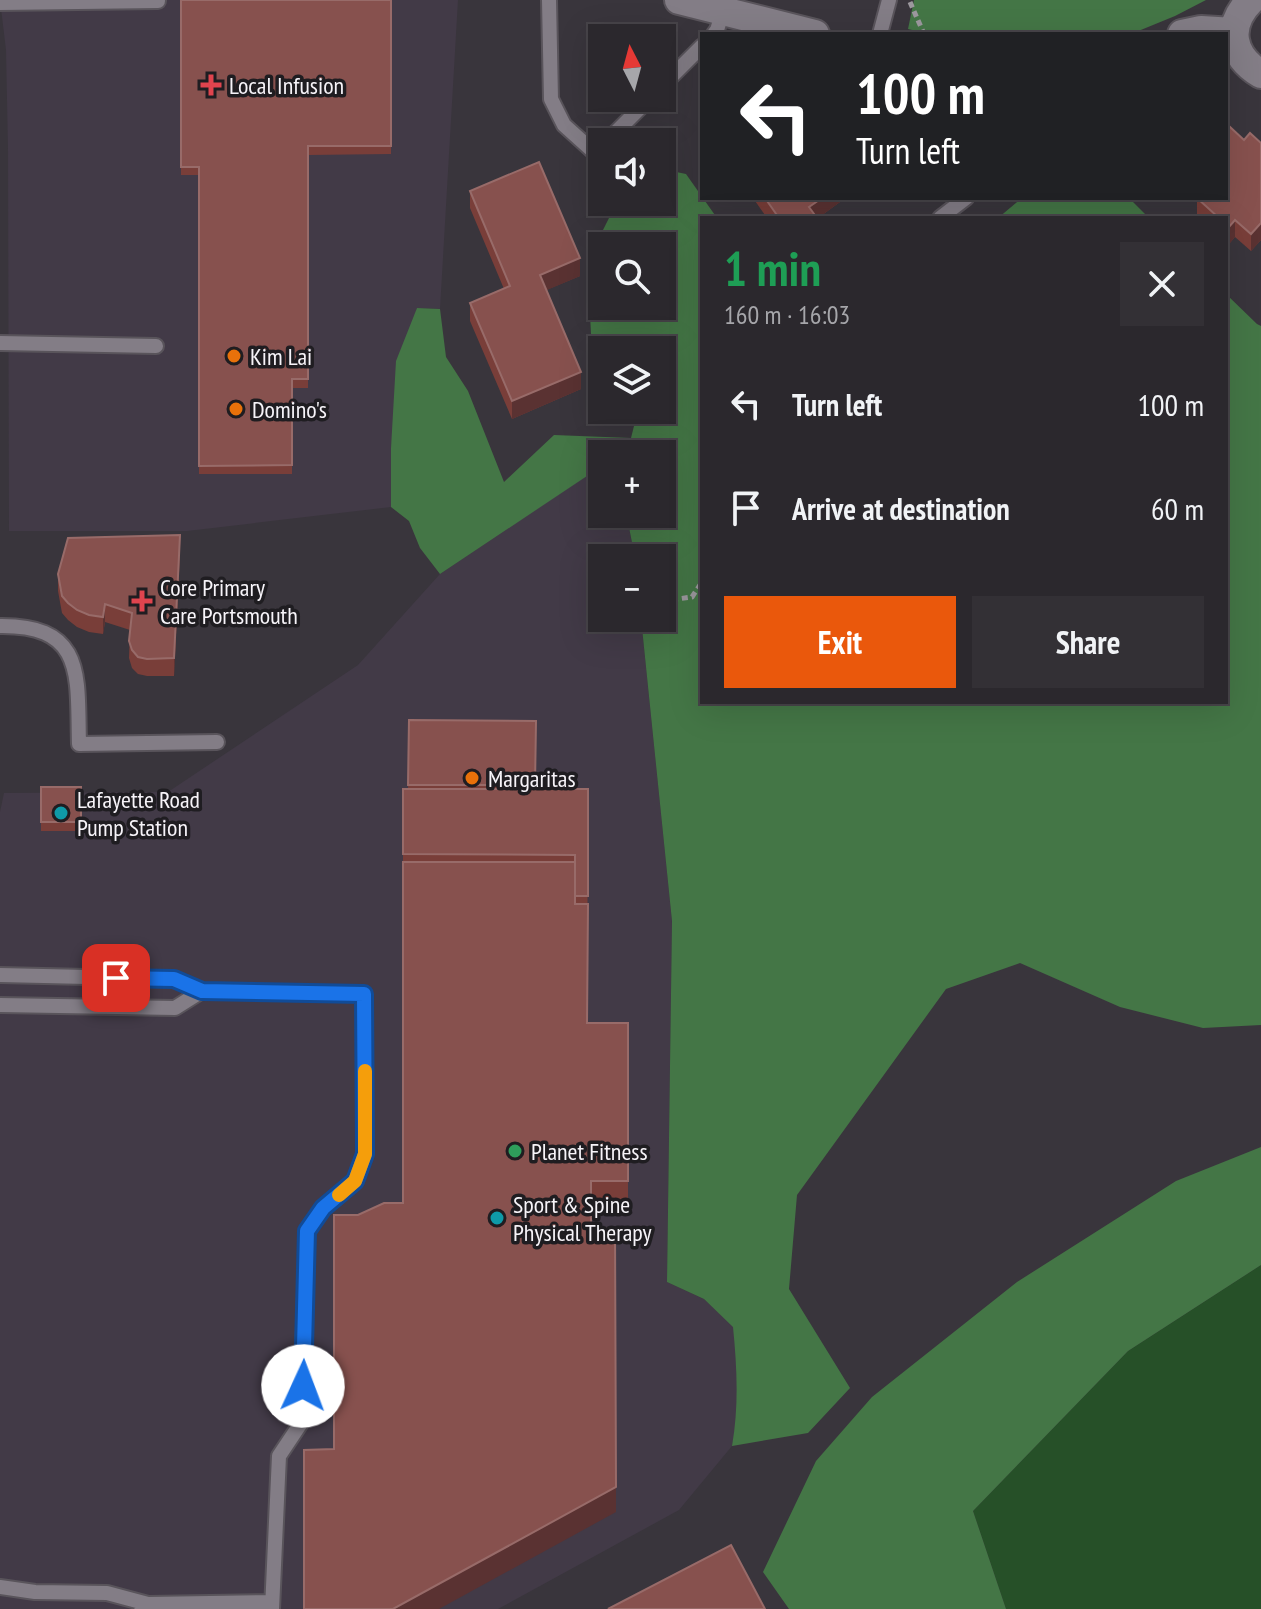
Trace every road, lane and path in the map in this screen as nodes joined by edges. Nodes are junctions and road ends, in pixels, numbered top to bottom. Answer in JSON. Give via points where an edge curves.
{"nodes":[{"id":1,"x":549,"y":0,"type":"edge"},
{"id":2,"x":679,"y":0,"type":"edge"},
{"id":3,"x":889,"y":0,"type":"edge"},
{"id":4,"x":910,"y":0,"type":"edge"},
{"id":5,"x":1251,"y":0,"type":"edge"},
{"id":6,"x":158,"y":1,"type":"edge"},
{"id":7,"x":0,"y":3,"type":"edge"},
{"id":8,"x":734,"y":16,"type":"edge"},
{"id":9,"x":806,"y":32,"type":"edge"},
{"id":10,"x":881,"y":32,"type":"edge"},
{"id":11,"x":923,"y":32,"type":"edge"},
{"id":12,"x":1192,"y":32,"type":"edge"},
{"id":13,"x":1234,"y":32,"type":"junction"},
{"id":14,"x":700,"y":48,"type":"edge"},
{"id":15,"x":676,"y":72,"type":"edge"},
{"id":16,"x":1261,"y":74,"type":"edge"},
{"id":17,"x":636,"y":112,"type":"edge"},
{"id":18,"x":620,"y":128,"type":"edge"},
{"id":19,"x":588,"y":147,"type":"edge"},
{"id":20,"x":963,"y":200,"type":"edge"},
{"id":21,"x":943,"y":216,"type":"edge"},
{"id":22,"x":0,"y":343,"type":"edge"},
{"id":23,"x":156,"y":346,"type":"dead end"},
{"id":24,"x":700,"y":585,"type":"edge"},
{"id":25,"x":676,"y":599,"type":"edge"},
{"id":26,"x":0,"y":626,"type":"edge"},
{"id":27,"x":217,"y":742,"type":"dead end"},
{"id":28,"x":0,"y":975,"type":"edge"},
{"id":29,"x":202,"y":991,"type":"junction"},
{"id":30,"x":0,"y":1005,"type":"edge"},
{"id":31,"x":0,"y":1587,"type":"edge"},
{"id":32,"x":148,"y":1604,"type":"junction"},
{"id":33,"x":272,"y":1605,"type":"edge"},
{"id":34,"x":130,"y":1609,"type":"edge"}],
"edges":[{"from":1,"to":19,"type":"lane","via":[[551,99],[564,125]]},
{"from":2,"to":8,"type":"street"},
{"from":3,"to":10,"type":"lane"},
{"from":4,"to":11,"type":"path"},
{"from":5,"to":13,"type":"street"},
{"from":6,"to":7,"type":"lane"},
{"from":8,"to":9,"type":"street"},
{"from":12,"to":13,"type":"street"},
{"from":13,"to":16,"type":"street","via":[[1238,52]]},
{"from":14,"to":15,"type":"lane"},
{"from":17,"to":18,"type":"lane"},
{"from":20,"to":21,"type":"lane"},
{"from":22,"to":23,"type":"lane"},
{"from":24,"to":25,"type":"path","via":[[692,597]]},
{"from":26,"to":27,"type":"lane","via":[[53,635],[69,653],[77,681],[79,744]]},
{"from":28,"to":29,"type":"lane","via":[[174,979]]},
{"from":29,"to":30,"type":"lane","via":[[175,1008]]},
{"from":29,"to":33,"type":"lane","via":[[364,994],[365,1154],[355,1181],[323,1208],[307,1231],[301,1423],[279,1456]]},
{"from":31,"to":32,"type":"lane","via":[[107,1593]]},
{"from":32,"to":33,"type":"lane"},
{"from":32,"to":34,"type":"lane"}]}
